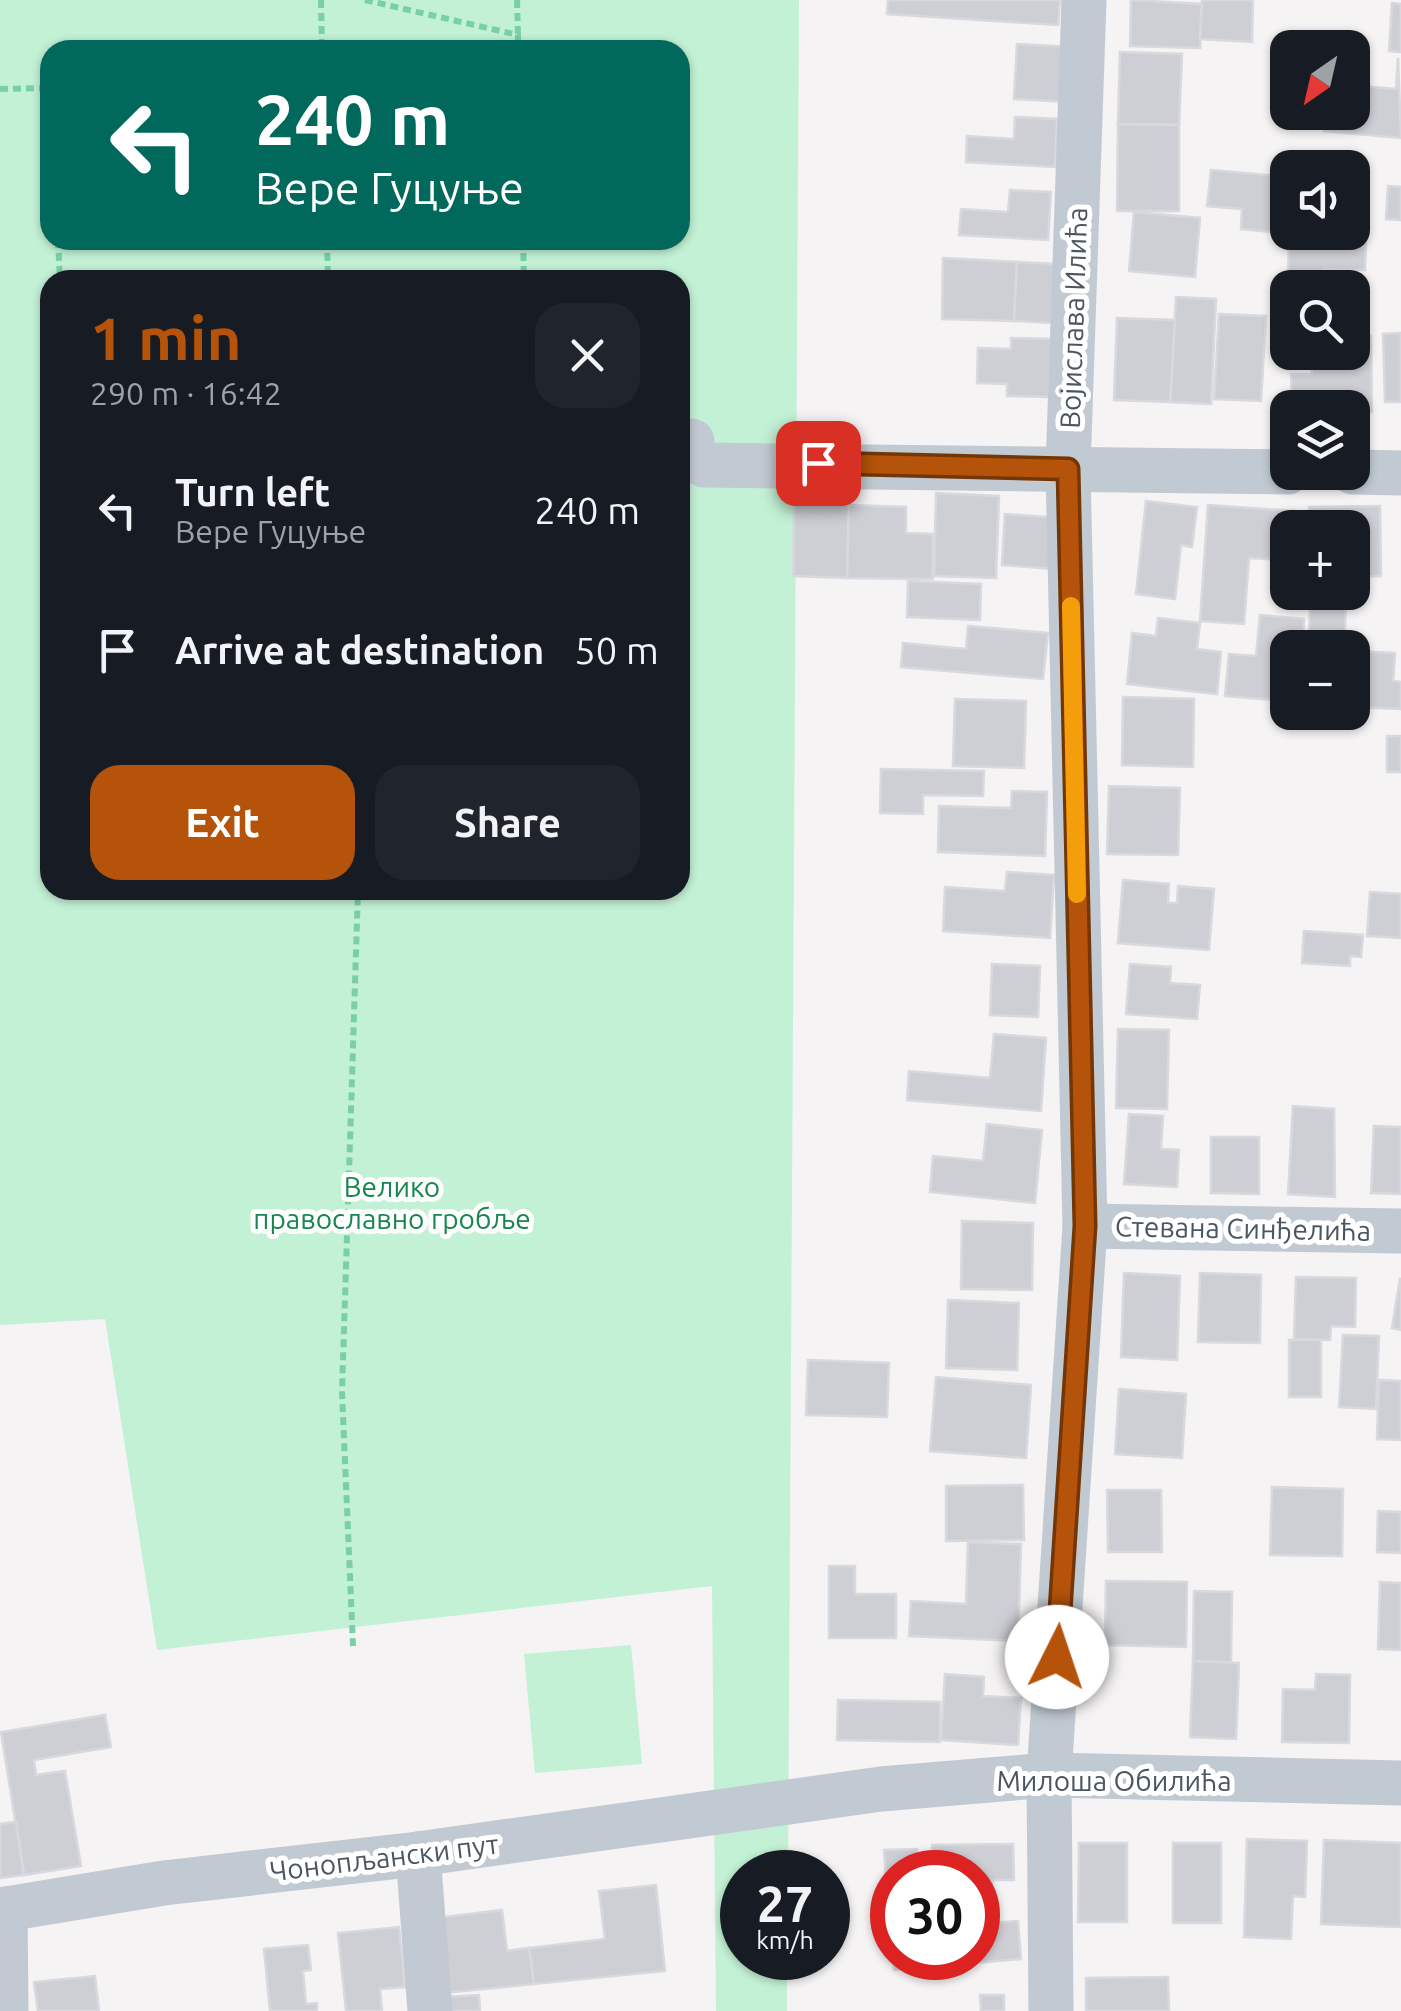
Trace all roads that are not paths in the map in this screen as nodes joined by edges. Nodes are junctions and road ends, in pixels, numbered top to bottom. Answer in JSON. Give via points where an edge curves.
{"nodes":[{"id":1,"x":1084,"y":0,"type":"edge"},
{"id":2,"x":692,"y":441,"type":"dead end"},
{"id":3,"x":1068,"y":469,"type":"junction"},
{"id":4,"x":1270,"y":472,"type":"edge"},
{"id":5,"x":1370,"y":472,"type":"edge"},
{"id":6,"x":1401,"y":473,"type":"edge"},
{"id":7,"x":1085,"y":1226,"type":"junction"},
{"id":8,"x":1401,"y":1230,"type":"edge"},
{"id":9,"x":1049,"y":1775,"type":"junction"},
{"id":10,"x":1401,"y":1783,"type":"edge"},
{"id":11,"x":768,"y":1808,"type":"joint"},
{"id":12,"x":418,"y":1854,"type":"junction"},
{"id":13,"x":2,"y":1909,"type":"edge"},
{"id":14,"x":6,"y":2011,"type":"edge"},
{"id":15,"x":430,"y":2011,"type":"edge"},
{"id":16,"x":1051,"y":2011,"type":"edge"}],
"edges":[{"from":1,"to":3,"type":"street","name":"Војислава Илића"},
{"from":2,"to":3,"type":"street","via":[[693,455],[704,465]]},
{"from":3,"to":4,"type":"street"},
{"from":3,"to":7,"type":"street","name":"Војислава Илића"},
{"from":5,"to":6,"type":"street"},
{"from":7,"to":8,"type":"street","name":"Стевана Синђелића"},
{"from":7,"to":9,"type":"street","name":"Војислава Илића"},
{"from":9,"to":10,"type":"street","name":"Милоша Обилића"},
{"from":9,"to":11,"type":"street","name":"Милоша Обилића","via":[[880,1789]]},
{"from":9,"to":16,"type":"street","name":"Војислава Илића"},
{"from":11,"to":12,"type":"street","name":"Чонопљански пут"},
{"from":12,"to":13,"type":"street","name":"Чонопљански пут"},
{"from":12,"to":15,"type":"street"},
{"from":13,"to":14,"type":"street"}]}
